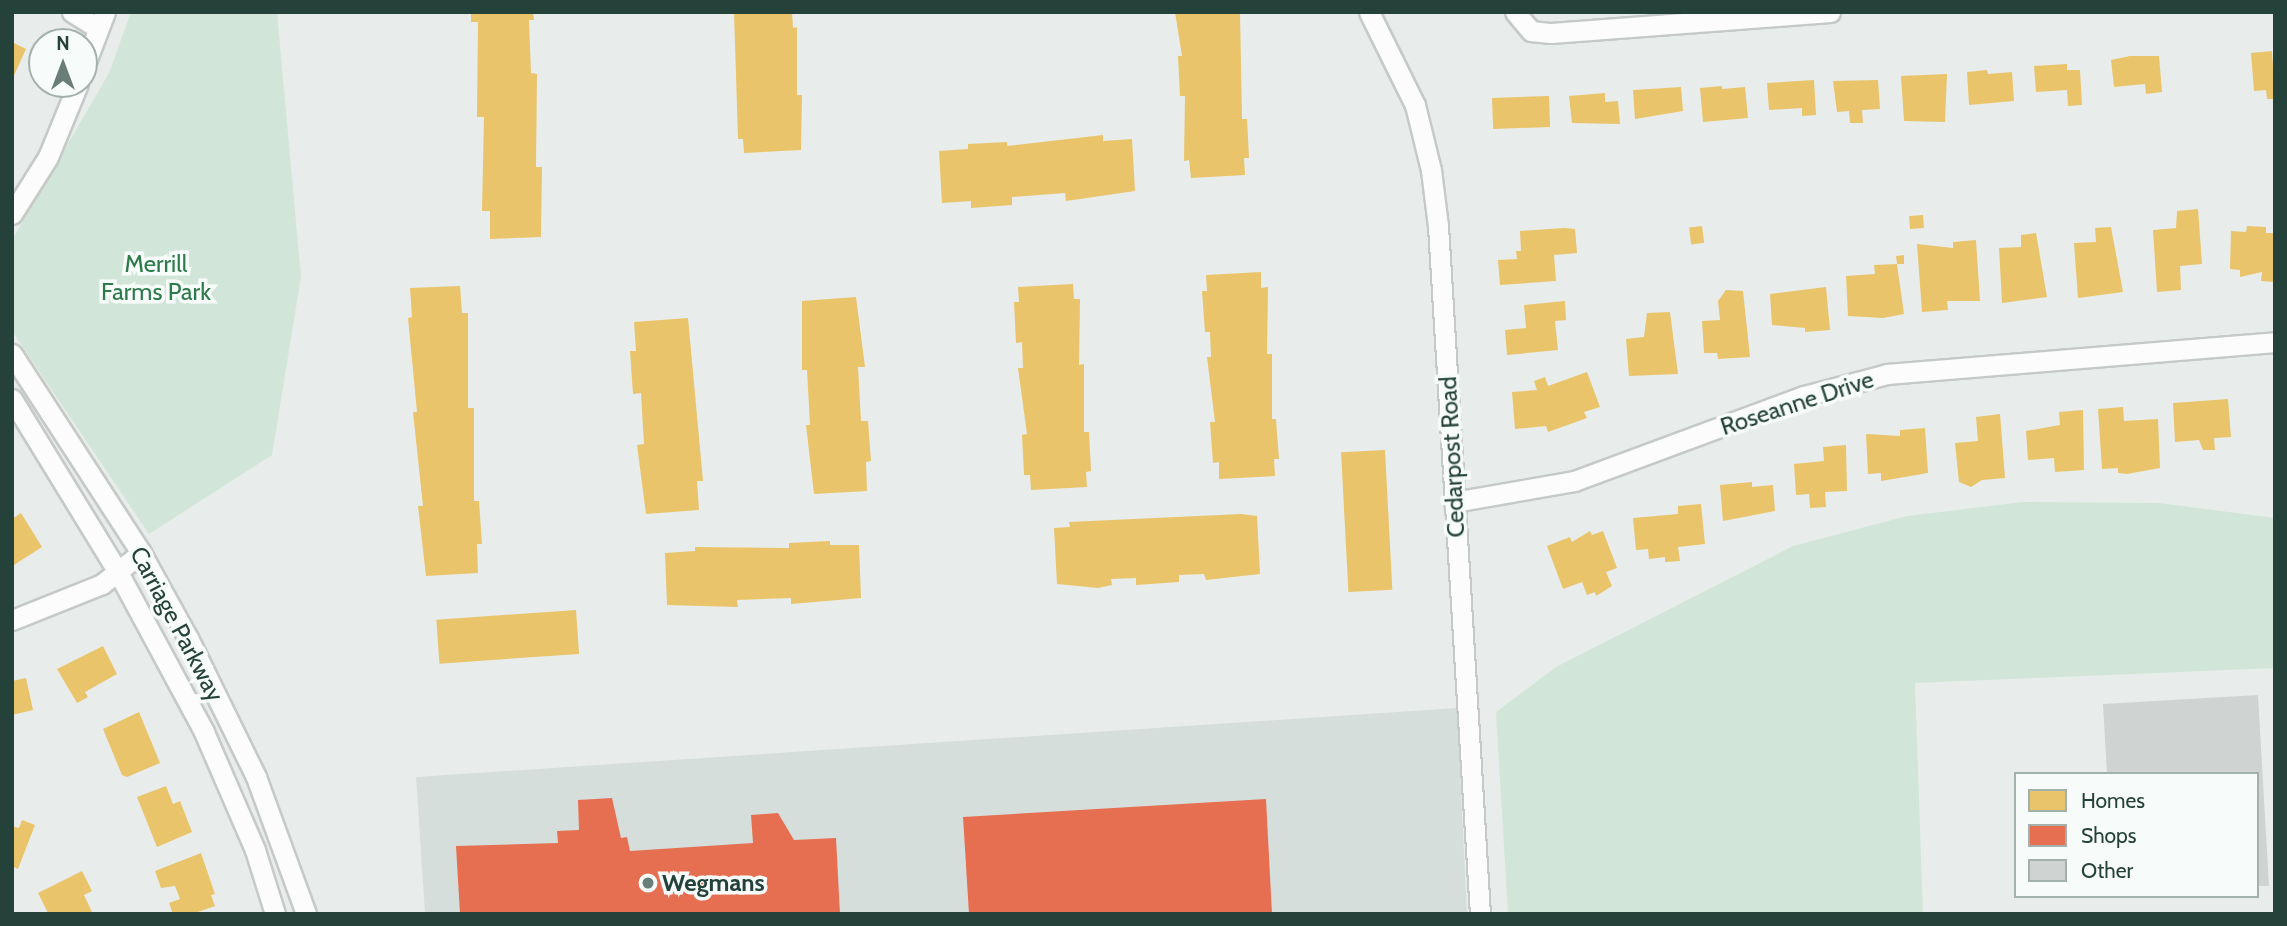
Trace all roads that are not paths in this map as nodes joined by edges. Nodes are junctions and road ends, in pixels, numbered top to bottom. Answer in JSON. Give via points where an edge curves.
{"nodes":[{"id":1,"x":72,"y":12,"type":"edge"},
{"id":2,"x":1369,"y":12,"type":"edge"},
{"id":3,"x":1515,"y":12,"type":"edge"},
{"id":4,"x":1830,"y":12,"type":"edge"},
{"id":5,"x":102,"y":20,"type":"edge"},
{"id":6,"x":72,"y":98,"type":"edge"},
{"id":7,"x":12,"y":214,"type":"edge"},
{"id":8,"x":2275,"y":341,"type":"edge"},
{"id":9,"x":12,"y":354,"type":"edge"},
{"id":10,"x":12,"y":399,"type":"edge"},
{"id":11,"x":1454,"y":502,"type":"junction"},
{"id":12,"x":141,"y":553,"type":"junction"},
{"id":13,"x":118,"y":572,"type":"junction"},
{"id":14,"x":12,"y":620,"type":"edge"},
{"id":15,"x":275,"y":914,"type":"edge"},
{"id":16,"x":306,"y":914,"type":"edge"},
{"id":17,"x":1480,"y":914,"type":"edge"}],
"edges":[{"from":1,"to":5,"type":"street"},
{"from":2,"to":11,"type":"street","name":"Cedarpost Road","via":[[1415,106],[1431,170]]},
{"from":3,"to":4,"type":"street","via":[[1531,31],[1551,33]]},
{"from":6,"to":7,"type":"street","via":[[48,157]]},
{"from":8,"to":11,"type":"street","name":"Roseanne Drive","via":[[1887,374],[1804,396],[1574,481]]},
{"from":9,"to":12,"type":"street","name":"Carriage Parkway"},
{"from":10,"to":13,"type":"street","name":"Carriage Parkway"},
{"from":11,"to":17,"type":"street","name":"Cedarpost Road"},
{"from":12,"to":13,"type":"street"},
{"from":12,"to":16,"type":"street","name":"Carriage Parkway","via":[[256,777]]},
{"from":13,"to":14,"type":"street","via":[[56,606]]},
{"from":13,"to":15,"type":"street","name":"Carriage Parkway","via":[[204,732],[255,850]]}]}
